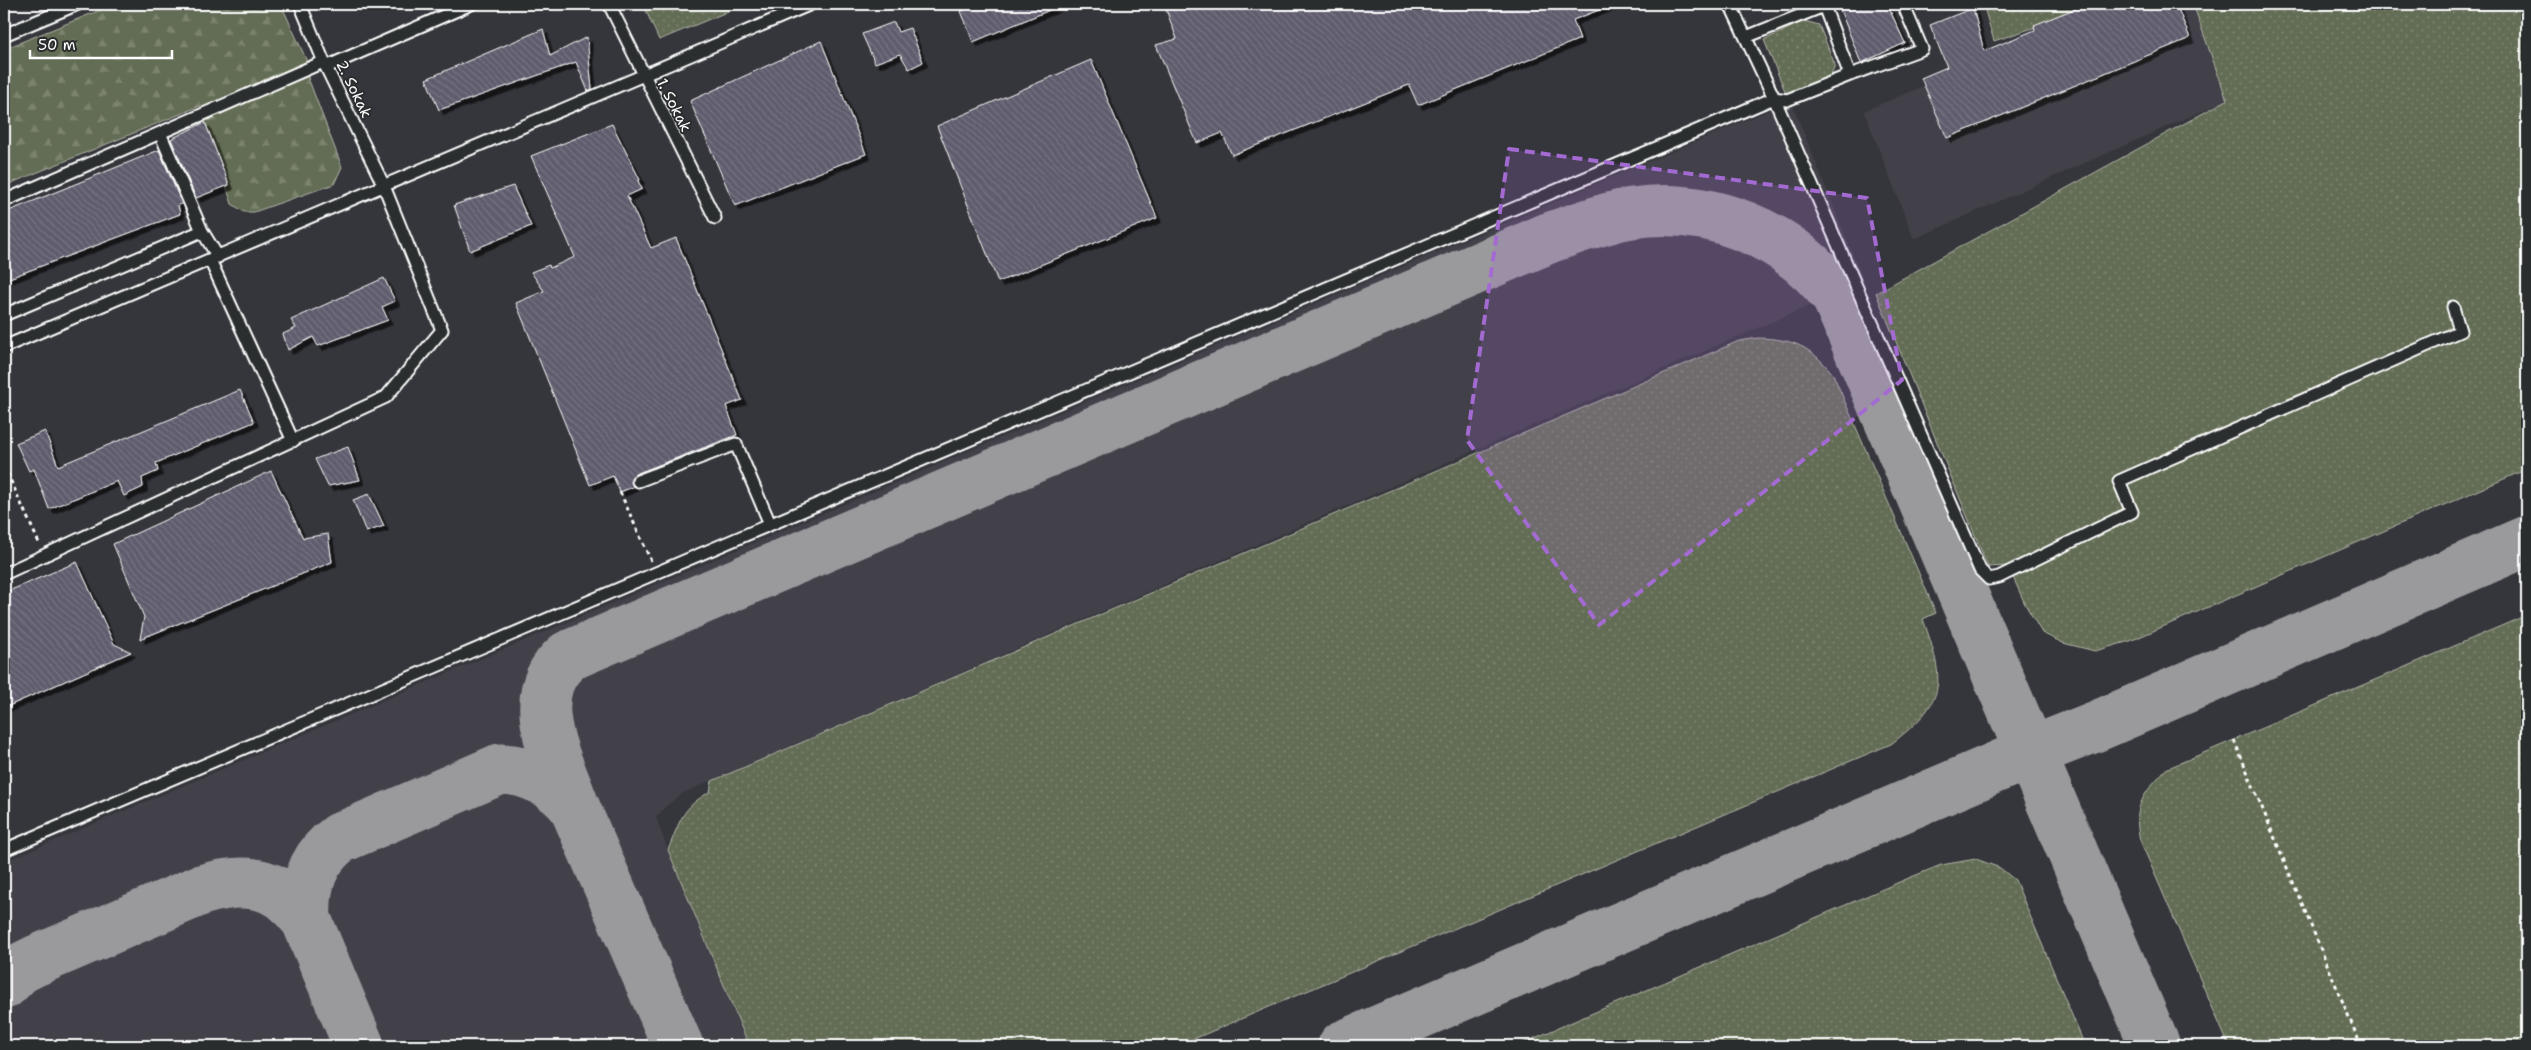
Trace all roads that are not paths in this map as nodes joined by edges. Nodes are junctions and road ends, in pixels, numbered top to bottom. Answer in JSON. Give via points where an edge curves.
{"nodes":[{"id":1,"x":78,"y":4,"type":"edge"},
{"id":2,"x":300,"y":4,"type":"edge"},
{"id":3,"x":471,"y":4,"type":"edge"},
{"id":4,"x":609,"y":4,"type":"edge"},
{"id":5,"x":811,"y":4,"type":"edge"},
{"id":6,"x":1730,"y":4,"type":"edge"},
{"id":7,"x":1903,"y":4,"type":"edge"},
{"id":8,"x":1827,"y":5,"type":"edge"},
{"id":9,"x":4,"y":35,"type":"edge"},
{"id":10,"x":1746,"y":37,"type":"junction"},
{"id":11,"x":325,"y":64,"type":"junction"},
{"id":12,"x":643,"y":76,"type":"junction"},
{"id":13,"x":1850,"y":76,"type":"junction"},
{"id":14,"x":1774,"y":98,"type":"junction"},
{"id":15,"x":160,"y":133,"type":"junction"},
{"id":16,"x":384,"y":186,"type":"junction"},
{"id":17,"x":4,"y":201,"type":"edge"},
{"id":18,"x":714,"y":218,"type":"dead end"},
{"id":19,"x":202,"y":231,"type":"junction"},
{"id":20,"x":214,"y":258,"type":"junction"},
{"id":21,"x":2453,"y":308,"type":"dead end"},
{"id":22,"x":4,"y":315,"type":"edge"},
{"id":23,"x":5,"y":345,"type":"edge"},
{"id":24,"x":292,"y":440,"type":"junction"},
{"id":25,"x":638,"y":481,"type":"dead end"},
{"id":26,"x":770,"y":524,"type":"junction"},
{"id":27,"x":4,"y":574,"type":"edge"},
{"id":28,"x":4,"y":850,"type":"edge"}],
"edges":[{"from":1,"to":9,"type":"lane"},
{"from":2,"to":11,"type":"lane","name":"2. Sokak"},
{"from":3,"to":11,"type":"lane"},
{"from":4,"to":12,"type":"lane","name":"1. Sokak"},
{"from":5,"to":12,"type":"lane"},
{"from":6,"to":10,"type":"lane"},
{"from":7,"to":13,"type":"lane","via":[[1922,49]]},
{"from":8,"to":10,"type":"lane"},
{"from":8,"to":13,"type":"lane"},
{"from":10,"to":14,"type":"lane"},
{"from":11,"to":15,"type":"lane"},
{"from":11,"to":16,"type":"lane","name":"2. Sokak"},
{"from":12,"to":16,"type":"lane"},
{"from":12,"to":18,"type":"lane","name":"1. Sokak"},
{"from":13,"to":14,"type":"lane","via":[[1787,100]]},
{"from":14,"to":21,"type":"lane","via":[[1980,570],[1988,579],[1999,577],[2132,512],[2119,481],[2460,331]]},
{"from":14,"to":26,"type":"lane"},
{"from":15,"to":17,"type":"lane"},
{"from":15,"to":19,"type":"lane"},
{"from":16,"to":20,"type":"lane"},
{"from":16,"to":24,"type":"lane","name":"2. Sokak","via":[[442,330],[386,397]]},
{"from":19,"to":20,"type":"lane"},
{"from":19,"to":22,"type":"lane"},
{"from":20,"to":23,"type":"lane"},
{"from":20,"to":24,"type":"lane"},
{"from":24,"to":27,"type":"lane"},
{"from":25,"to":26,"type":"lane","via":[[736,444]]},
{"from":26,"to":28,"type":"lane"}]}
